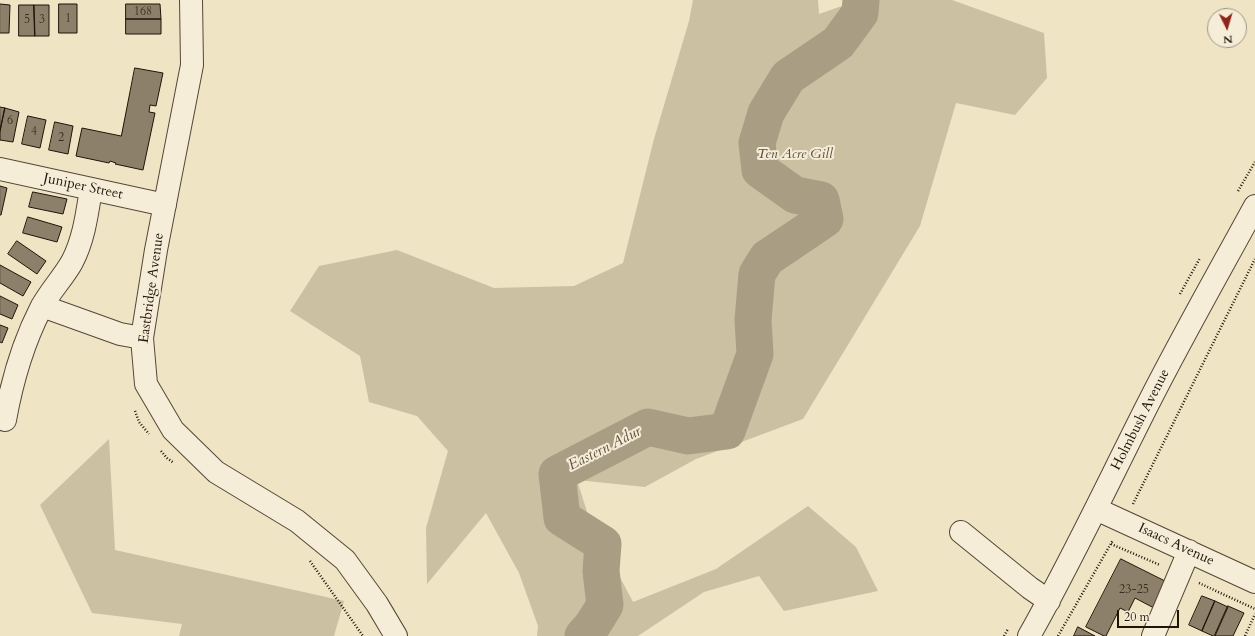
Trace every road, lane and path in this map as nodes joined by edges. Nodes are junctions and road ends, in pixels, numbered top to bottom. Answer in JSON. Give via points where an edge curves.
{"nodes":[{"id":1,"x":191,"y":0,"type":"edge"},
{"id":2,"x":0,"y":170,"type":"edge"},
{"id":3,"x":91,"y":189,"type":"junction"},
{"id":4,"x":165,"y":205,"type":"junction"},
{"id":5,"x":1255,"y":206,"type":"edge"},
{"id":6,"x":1255,"y":259,"type":"edge"},
{"id":7,"x":42,"y":306,"type":"junction"},
{"id":8,"x":142,"y":338,"type":"junction"},
{"id":9,"x":5,"y":389,"type":"edge"},
{"id":10,"x":5,"y":420,"type":"dead end"},
{"id":11,"x":1096,"y":509,"type":"junction"},
{"id":12,"x":1124,"y":522,"type":"junction"},
{"id":13,"x":961,"y":532,"type":"dead end"},
{"id":14,"x":1189,"y":552,"type":"junction"},
{"id":15,"x":1255,"y":582,"type":"edge"},
{"id":16,"x":1049,"y":602,"type":"junction"},
{"id":17,"x":1255,"y":614,"type":"edge"},
{"id":18,"x":396,"y":636,"type":"edge"},
{"id":19,"x":1029,"y":636,"type":"edge"},
{"id":20,"x":1058,"y":636,"type":"edge"},
{"id":21,"x":1153,"y":636,"type":"edge"},
{"id":22,"x":1245,"y":636,"type":"edge"}],
"edges":[{"from":1,"to":4,"type":"street","name":"Eastbridge Avenue","via":[[192,65]]},
{"from":2,"to":3,"type":"street","name":"Juniper Street"},
{"from":3,"to":4,"type":"street","name":"Juniper Street"},
{"from":3,"to":7,"type":"street","via":[[83,236],[72,262]]},
{"from":4,"to":8,"type":"street","name":"Eastbridge Avenue"},
{"from":5,"to":11,"type":"street","name":"Holmbush Avenue","via":[[1149,403]]},
{"from":6,"to":12,"type":"path"},
{"from":7,"to":8,"type":"street","via":[[120,334]]},
{"from":7,"to":9,"type":"street"},
{"from":8,"to":18,"type":"street","name":"Eastbridge Avenue","via":[[146,384],[173,430],[216,472],[297,521],[345,560],[377,604]]},
{"from":9,"to":10,"type":"street"},
{"from":11,"to":12,"type":"street","name":"Isaacs Avenue"},
{"from":11,"to":16,"type":"street","name":"Holmbush Avenue"},
{"from":12,"to":14,"type":"street","name":"Isaacs Avenue"},
{"from":12,"to":20,"type":"path"},
{"from":13,"to":16,"type":"street"},
{"from":14,"to":15,"type":"street","name":"Isaacs Avenue"},
{"from":14,"to":21,"type":"street"},
{"from":16,"to":19,"type":"street","name":"Holmbush Avenue"},
{"from":17,"to":22,"type":"path"}]}
